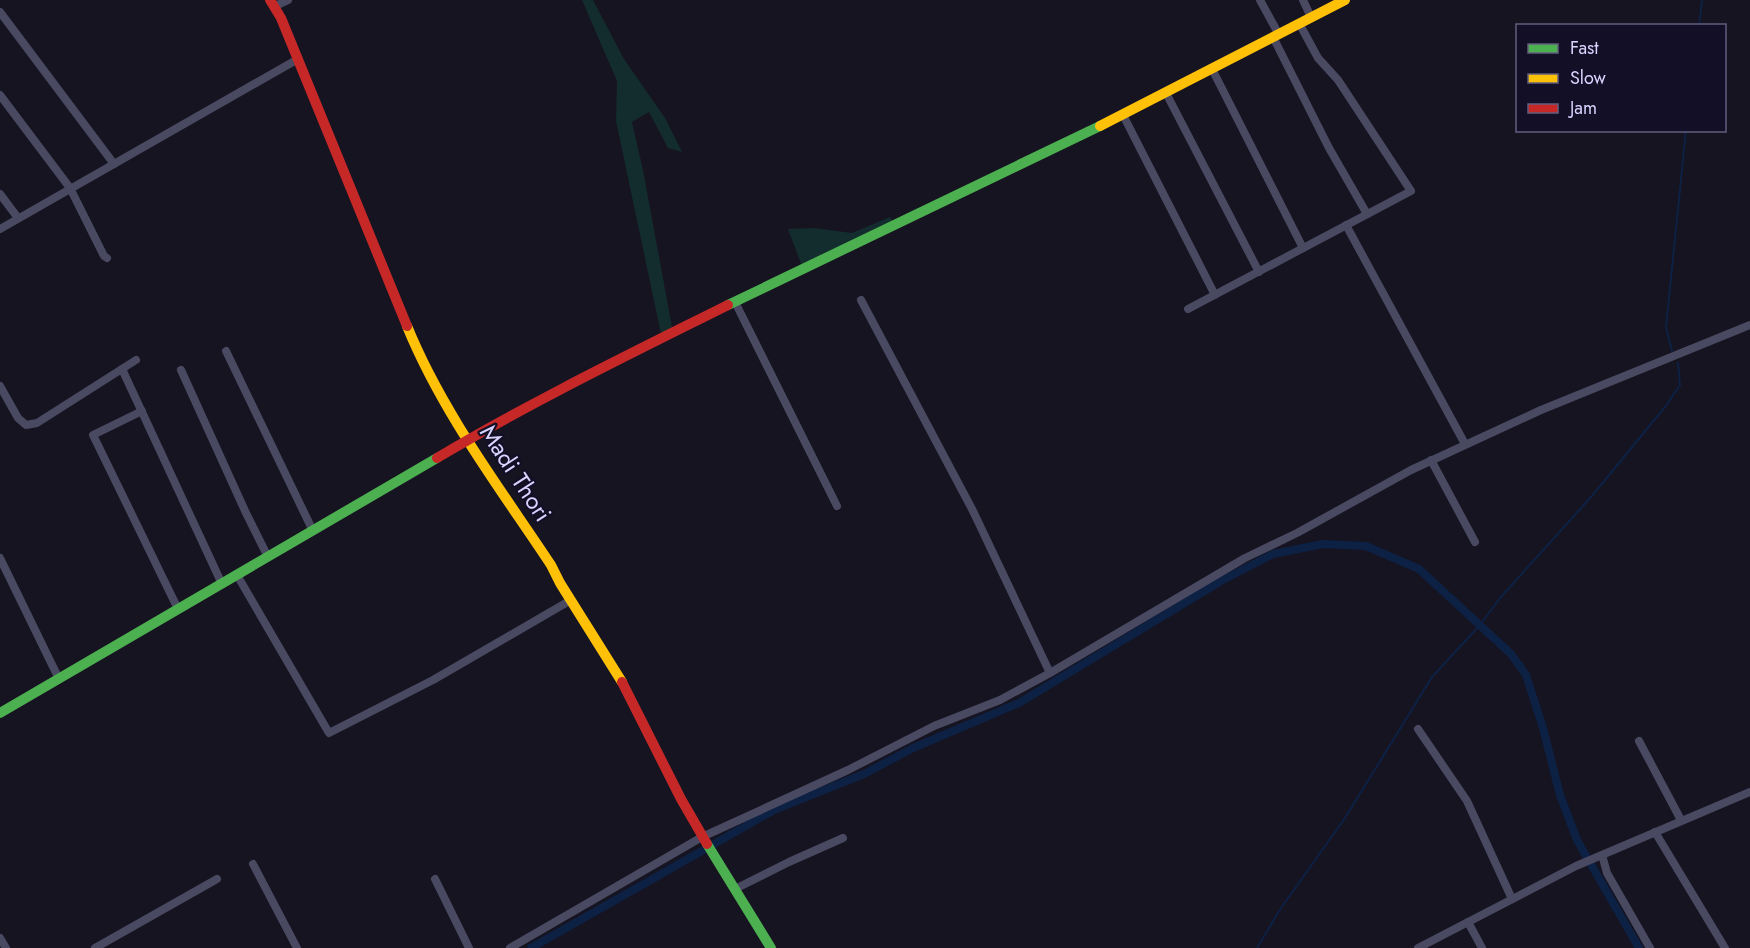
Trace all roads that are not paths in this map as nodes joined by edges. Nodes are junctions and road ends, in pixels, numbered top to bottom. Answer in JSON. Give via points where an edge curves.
{"nodes":[{"id":1,"x":288,"y":0,"type":"edge"},
{"id":2,"x":1260,"y":0,"type":"edge"},
{"id":3,"x":1303,"y":0,"type":"edge"},
{"id":4,"x":1345,"y":0,"type":"edge"},
{"id":5,"x":272,"y":3,"type":"edge"},
{"id":6,"x":0,"y":12,"type":"edge"},
{"id":7,"x":1311,"y":17,"type":"junction"},
{"id":8,"x":1299,"y":23,"type":"junction"},
{"id":9,"x":1275,"y":35,"type":"junction"},
{"id":10,"x":298,"y":59,"type":"junction"},
{"id":11,"x":1212,"y":69,"type":"junction"},
{"id":12,"x":1166,"y":93,"type":"junction"},
{"id":13,"x":0,"y":95,"type":"edge"},
{"id":14,"x":1124,"y":116,"type":"junction"},
{"id":15,"x":114,"y":164,"type":"junction"},
{"id":16,"x":70,"y":189,"type":"junction"},
{"id":17,"x":0,"y":194,"type":"edge"},
{"id":18,"x":1367,"y":214,"type":"junction"},
{"id":19,"x":18,"y":218,"type":"junction"},
{"id":20,"x":1346,"y":225,"type":"junction"},
{"id":21,"x":0,"y":228,"type":"edge"},
{"id":22,"x":1303,"y":248,"type":"junction"},
{"id":23,"x":107,"y":258,"type":"dead end"},
{"id":24,"x":1259,"y":272,"type":"junction"},
{"id":25,"x":1215,"y":295,"type":"junction"},
{"id":26,"x":861,"y":300,"type":"dead end"},
{"id":27,"x":735,"y":302,"type":"junction"},
{"id":28,"x":1188,"y":309,"type":"dead end"},
{"id":29,"x":1750,"y":325,"type":"edge"},
{"id":30,"x":226,"y":351,"type":"dead end"},
{"id":31,"x":136,"y":360,"type":"dead end"},
{"id":32,"x":122,"y":369,"type":"junction"},
{"id":33,"x":182,"y":370,"type":"dead end"},
{"id":34,"x":0,"y":386,"type":"edge"},
{"id":35,"x":142,"y":411,"type":"junction"},
{"id":36,"x":469,"y":440,"type":"junction"},
{"id":37,"x":1465,"y":444,"type":"junction"},
{"id":38,"x":1431,"y":460,"type":"junction"},
{"id":39,"x":837,"y":506,"type":"dead end"},
{"id":40,"x":313,"y":531,"type":"junction"},
{"id":41,"x":1475,"y":542,"type":"dead end"},
{"id":42,"x":268,"y":556,"type":"junction"},
{"id":43,"x":0,"y":558,"type":"edge"},
{"id":44,"x":237,"y":575,"type":"junction"},
{"id":45,"x":222,"y":584,"type":"junction"},
{"id":46,"x":571,"y":600,"type":"junction"},
{"id":47,"x":178,"y":609,"type":"junction"},
{"id":48,"x":1050,"y":673,"type":"junction"},
{"id":49,"x":59,"y":679,"type":"junction"},
{"id":50,"x":0,"y":713,"type":"edge"},
{"id":51,"x":1418,"y":729,"type":"dead end"},
{"id":52,"x":1639,"y":741,"type":"dead end"},
{"id":53,"x":1750,"y":792,"type":"edge"},
{"id":54,"x":1681,"y":820,"type":"junction"},
{"id":55,"x":1655,"y":832,"type":"junction"},
{"id":56,"x":843,"y":838,"type":"dead end"},
{"id":57,"x":704,"y":840,"type":"junction"},
{"id":58,"x":1600,"y":855,"type":"junction"},
{"id":59,"x":254,"y":864,"type":"dead end"},
{"id":60,"x":217,"y":879,"type":"dead end"},
{"id":61,"x":435,"y":879,"type":"dead end"},
{"id":62,"x":735,"y":890,"type":"junction"},
{"id":63,"x":1512,"y":899,"type":"junction"},
{"id":64,"x":1468,"y":922,"type":"junction"},
{"id":65,"x":0,"y":938,"type":"edge"},
{"id":66,"x":6,"y":948,"type":"edge"},
{"id":67,"x":94,"y":948,"type":"edge"},
{"id":68,"x":297,"y":948,"type":"edge"},
{"id":69,"x":469,"y":948,"type":"edge"},
{"id":70,"x":510,"y":948,"type":"edge"},
{"id":71,"x":771,"y":948,"type":"edge"},
{"id":72,"x":1418,"y":948,"type":"edge"},
{"id":73,"x":1482,"y":948,"type":"edge"},
{"id":74,"x":1650,"y":948,"type":"edge"},
{"id":75,"x":1725,"y":948,"type":"edge"}],
"edges":[{"from":1,"to":5,"type":"street"},
{"from":2,"to":9,"type":"street"},
{"from":3,"to":7,"type":"street"},
{"from":4,"to":7,"type":"street"},
{"from":5,"to":10,"type":"street","name":"Madi Thori"},
{"from":6,"to":15,"type":"street"},
{"from":7,"to":8,"type":"street"},
{"from":8,"to":9,"type":"street"},
{"from":8,"to":18,"type":"street","via":[[1318,58],[1338,80],[1411,191]]},
{"from":9,"to":11,"type":"street"},
{"from":9,"to":18,"type":"street","via":[[1329,148]]},
{"from":10,"to":15,"type":"street"},
{"from":10,"to":36,"type":"street","name":"Madi Thori","via":[[411,336],[432,381]]},
{"from":11,"to":12,"type":"street"},
{"from":11,"to":22,"type":"street"},
{"from":12,"to":14,"type":"street"},
{"from":12,"to":24,"type":"street"},
{"from":13,"to":16,"type":"street"},
{"from":14,"to":25,"type":"street"},
{"from":14,"to":27,"type":"street"},
{"from":15,"to":16,"type":"street"},
{"from":16,"to":19,"type":"street"},
{"from":16,"to":23,"type":"street"},
{"from":17,"to":19,"type":"street"},
{"from":18,"to":20,"type":"street"},
{"from":19,"to":21,"type":"street"},
{"from":20,"to":22,"type":"street"},
{"from":20,"to":37,"type":"street"},
{"from":22,"to":24,"type":"street"},
{"from":24,"to":25,"type":"street"},
{"from":25,"to":28,"type":"street"},
{"from":26,"to":48,"type":"street","via":[[974,511]]},
{"from":27,"to":36,"type":"street"},
{"from":27,"to":39,"type":"street"},
{"from":29,"to":37,"type":"street"},
{"from":30,"to":40,"type":"street"},
{"from":31,"to":32,"type":"street"},
{"from":32,"to":34,"type":"street","via":[[37,423],[26,425]]},
{"from":32,"to":35,"type":"street"},
{"from":33,"to":42,"type":"street"},
{"from":35,"to":45,"type":"street"},
{"from":35,"to":47,"type":"street","via":[[93,435]]},
{"from":36,"to":40,"type":"street"},
{"from":36,"to":46,"type":"street","name":"Madi Thori"},
{"from":37,"to":38,"type":"street"},
{"from":38,"to":41,"type":"street"},
{"from":38,"to":48,"type":"street","via":[[1245,558]]},
{"from":40,"to":42,"type":"street"},
{"from":42,"to":44,"type":"street"},
{"from":43,"to":49,"type":"street"},
{"from":44,"to":45,"type":"street"},
{"from":44,"to":46,"type":"street","via":[[329,733],[433,680]]},
{"from":45,"to":47,"type":"street"},
{"from":46,"to":57,"type":"street","name":"Madi Thori","via":[[626,688]]},
{"from":47,"to":49,"type":"street"},
{"from":48,"to":57,"type":"street"},
{"from":49,"to":50,"type":"street"},
{"from":51,"to":63,"type":"street","via":[[1467,801]]},
{"from":52,"to":54,"type":"street"},
{"from":53,"to":54,"type":"street"},
{"from":54,"to":55,"type":"street"},
{"from":55,"to":58,"type":"street"},
{"from":55,"to":75,"type":"street"},
{"from":56,"to":62,"type":"street"},
{"from":57,"to":62,"type":"street","name":"Madi Thori"},
{"from":57,"to":70,"type":"street"},
{"from":58,"to":63,"type":"street"},
{"from":58,"to":74,"type":"street"},
{"from":59,"to":68,"type":"street"},
{"from":60,"to":67,"type":"street"},
{"from":61,"to":69,"type":"street"},
{"from":62,"to":71,"type":"street","name":"Madi Thori"},
{"from":63,"to":64,"type":"street"},
{"from":64,"to":72,"type":"street"},
{"from":64,"to":73,"type":"street"},
{"from":65,"to":66,"type":"street"}]}
